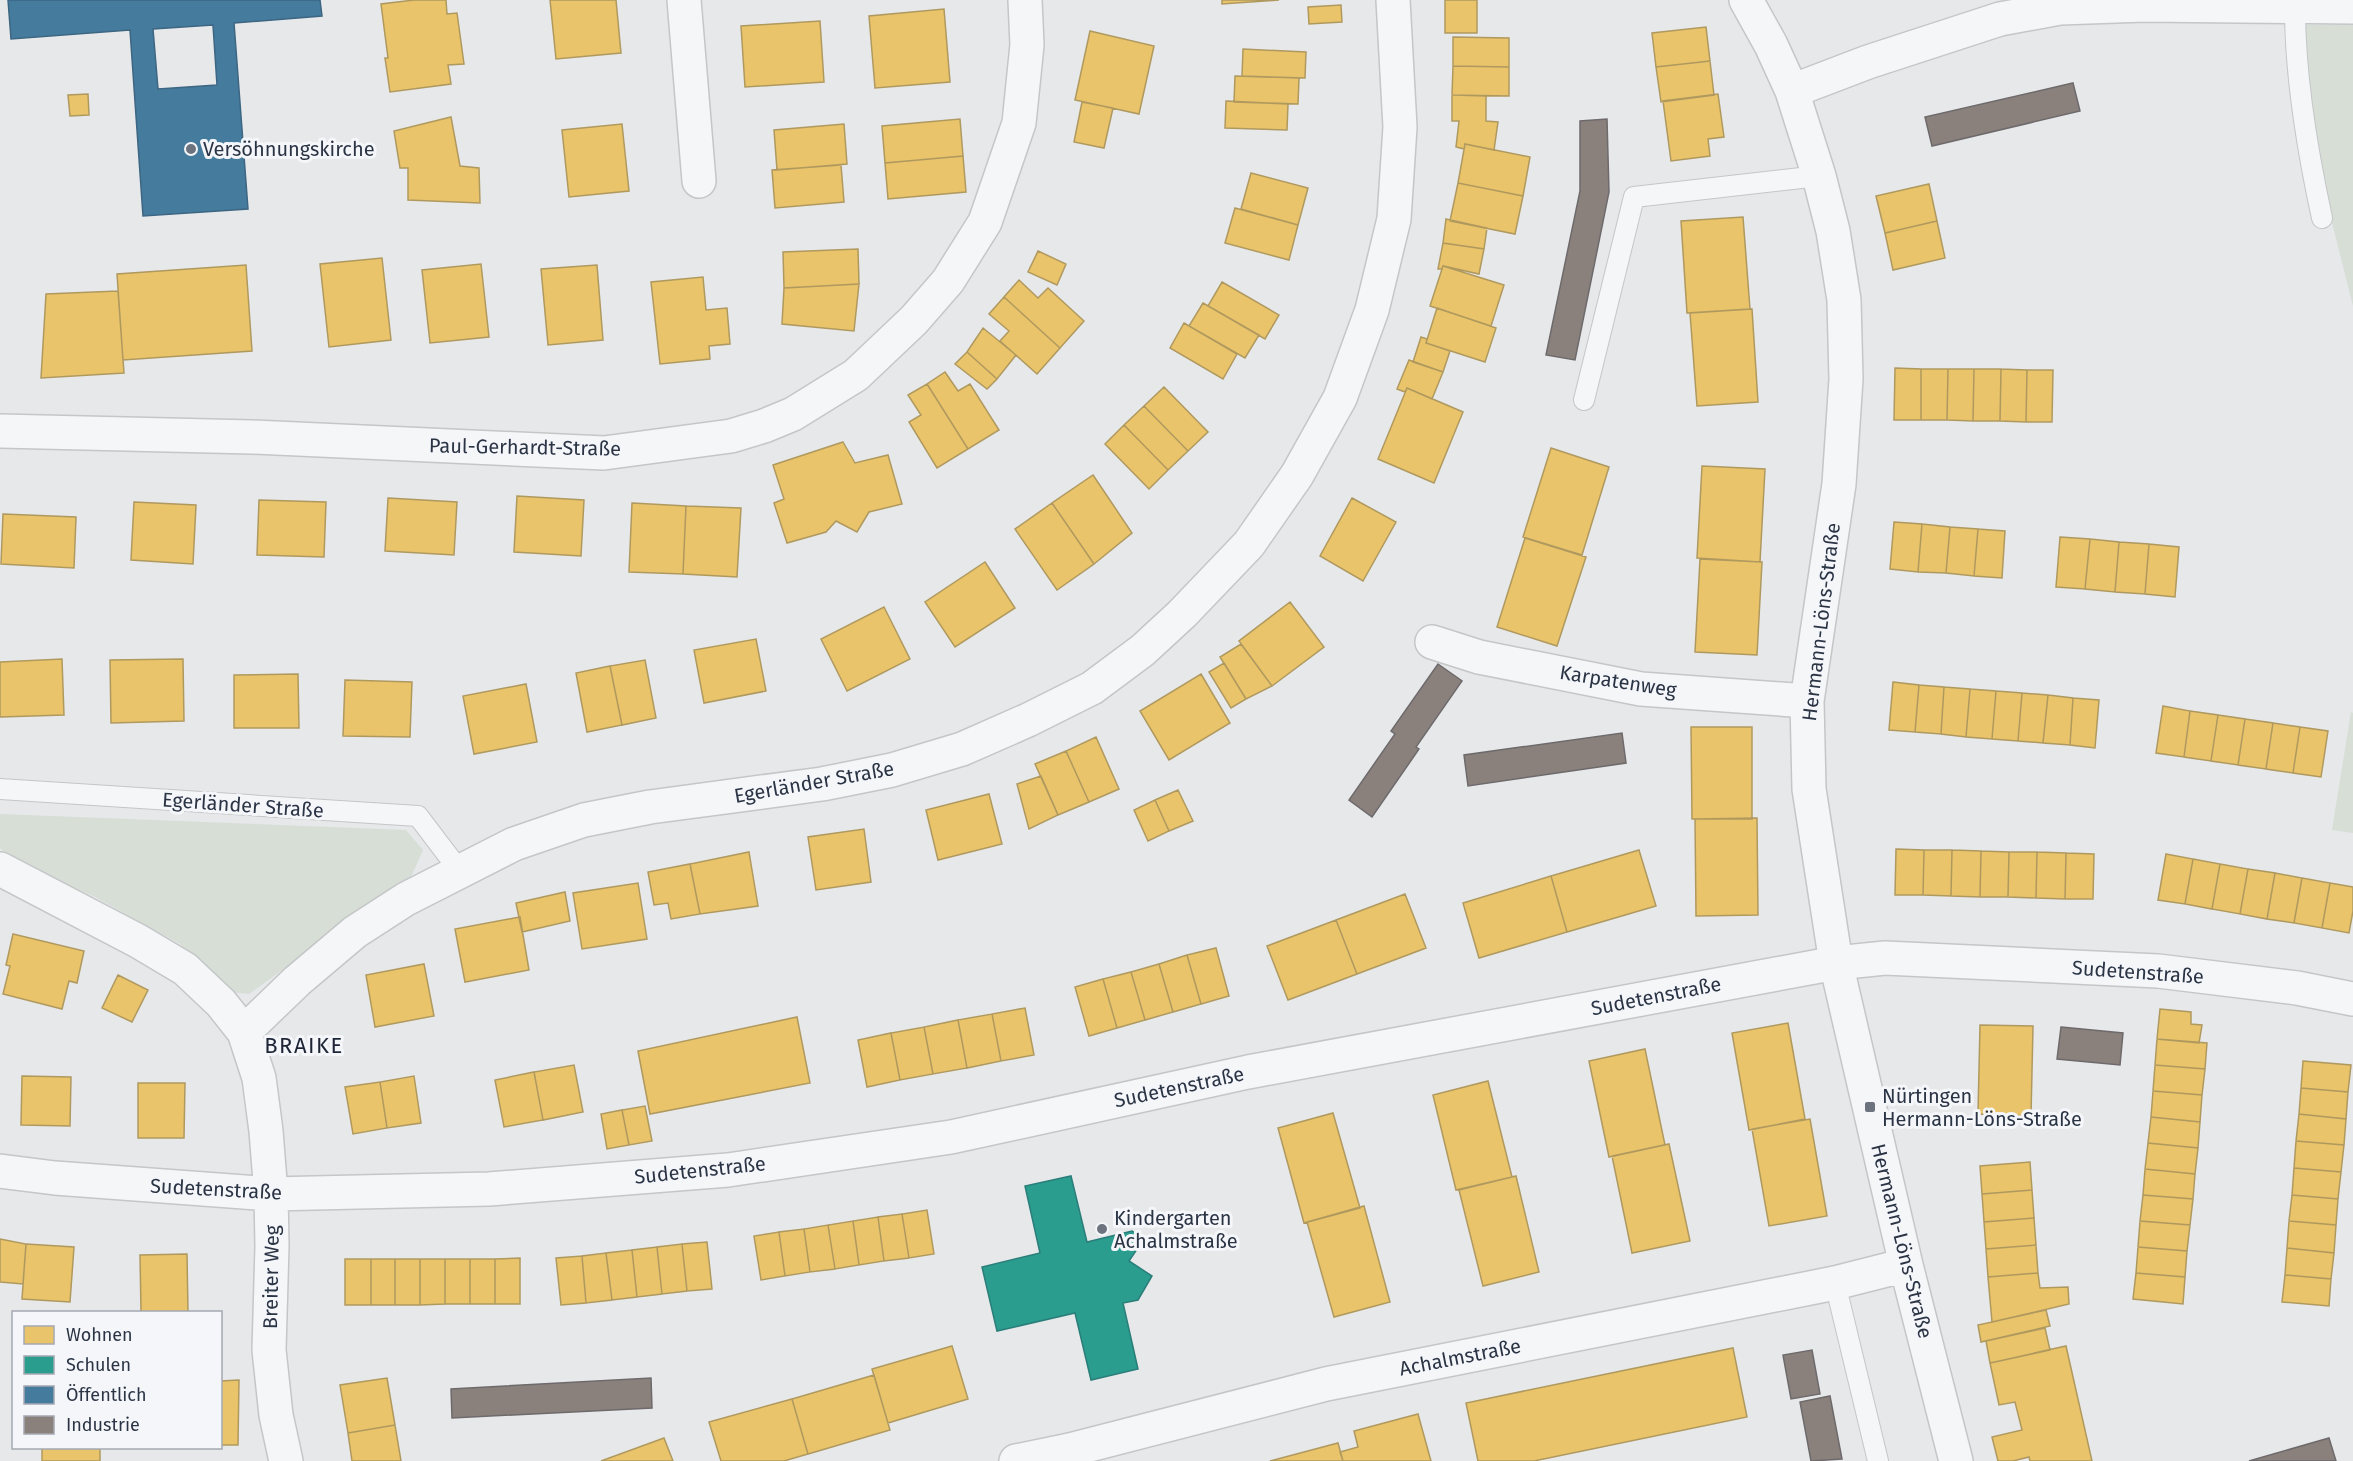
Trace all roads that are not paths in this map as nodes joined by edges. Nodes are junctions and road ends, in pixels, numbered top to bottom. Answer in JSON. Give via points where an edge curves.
{"nodes":[{"id":1,"x":684,"y":0,"type":"edge"},
{"id":2,"x":1025,"y":0,"type":"edge"},
{"id":3,"x":1393,"y":0,"type":"edge"},
{"id":4,"x":1746,"y":0,"type":"edge"},
{"id":5,"x":2295,"y":4,"type":"edge"},
{"id":6,"x":2353,"y":7,"type":"edge"},
{"id":7,"x":1792,"y":91,"type":"junction"},
{"id":8,"x":1819,"y":176,"type":"junction"},
{"id":9,"x":699,"y":182,"type":"dead end"},
{"id":10,"x":2322,"y":218,"type":"dead end"},
{"id":11,"x":1584,"y":400,"type":"dead end"},
{"id":12,"x":0,"y":431,"type":"edge"},
{"id":13,"x":1432,"y":642,"type":"dead end"},
{"id":14,"x":1807,"y":701,"type":"junction"},
{"id":15,"x":0,"y":789,"type":"edge"},
{"id":16,"x":0,"y":870,"type":"edge"},
{"id":17,"x":459,"y":870,"type":"junction"},
{"id":18,"x":1836,"y":963,"type":"junction"},
{"id":19,"x":2353,"y":999,"type":"edge"},
{"id":20,"x":244,"y":1032,"type":"junction"},
{"id":21,"x":0,"y":1171,"type":"edge"},
{"id":22,"x":271,"y":1194,"type":"junction"},
{"id":23,"x":1906,"y":1265,"type":"junction"},
{"id":24,"x":1835,"y":1283,"type":"junction"},
{"id":25,"x":1071,"y":1455,"type":"edge"},
{"id":26,"x":1874,"y":1460,"type":"edge"},
{"id":27,"x":286,"y":1461,"type":"edge"},
{"id":28,"x":1016,"y":1461,"type":"edge"},
{"id":29,"x":1956,"y":1461,"type":"edge"}],
"edges":[{"from":1,"to":9,"type":"street"},
{"from":2,"to":12,"type":"street","name":"Paul-Gerhardt-Straße","via":[[1027,45],[1019,123],[985,222],[948,281],[856,375],[793,414],[765,426],[731,436],[604,453],[252,437]]},
{"from":3,"to":17,"type":"street","name":"Egerländer Straße","via":[[1400,127],[1394,219],[1372,310],[1340,398],[1297,476],[1249,544],[1182,614],[1143,650],[1092,688],[962,749],[892,770],[822,784],[584,820],[514,844]]},
{"from":4,"to":7,"type":"street","name":"Hermann-Löns-Straße"},
{"from":5,"to":6,"type":"street"},
{"from":5,"to":7,"type":"street","via":[[2060,8],[2000,19]]},
{"from":5,"to":10,"type":"lane","via":[[2295,50]]},
{"from":7,"to":8,"type":"street","name":"Hermann-Löns-Straße"},
{"from":8,"to":11,"type":"lane","via":[[1634,197]]},
{"from":8,"to":14,"type":"street","name":"Hermann-Löns-Straße","via":[[1844,300],[1846,379],[1839,484]]},
{"from":13,"to":14,"type":"street","name":"Karpatenweg","via":[[1479,657],[1641,689]]},
{"from":14,"to":18,"type":"street","name":"Hermann-Löns-Straße","via":[[1809,789]]},
{"from":15,"to":17,"type":"lane","name":"Egerländer Straße","via":[[418,816]]},
{"from":16,"to":20,"type":"street","name":"Breiter Weg","via":[[138,940],[185,969],[221,1003]]},
{"from":17,"to":20,"type":"street","name":"Egerländer Straße","via":[[355,932]]},
{"from":18,"to":19,"type":"street","name":"Sudetenstraße","via":[[1885,958],[2158,971]]},
{"from":18,"to":22,"type":"street","name":"Sudetenstraße","via":[[1248,1072],[951,1137],[728,1170],[489,1190]]},
{"from":18,"to":23,"type":"street","name":"Hermann-Löns-Straße"},
{"from":20,"to":22,"type":"street","name":"Breiter Weg","via":[[259,1078]]},
{"from":21,"to":22,"type":"street","name":"Sudetenstraße"},
{"from":22,"to":27,"type":"street","name":"Breiter Weg","via":[[269,1350]]},
{"from":23,"to":24,"type":"street","name":"Achalmstraße"},
{"from":23,"to":29,"type":"street","name":"Hermann-Löns-Straße"},
{"from":24,"to":25,"type":"street","name":"Achalmstraße","via":[[1326,1384]]},
{"from":24,"to":26,"type":"lane"},
{"from":25,"to":28,"type":"street","name":"Achalmstraße"}]}
